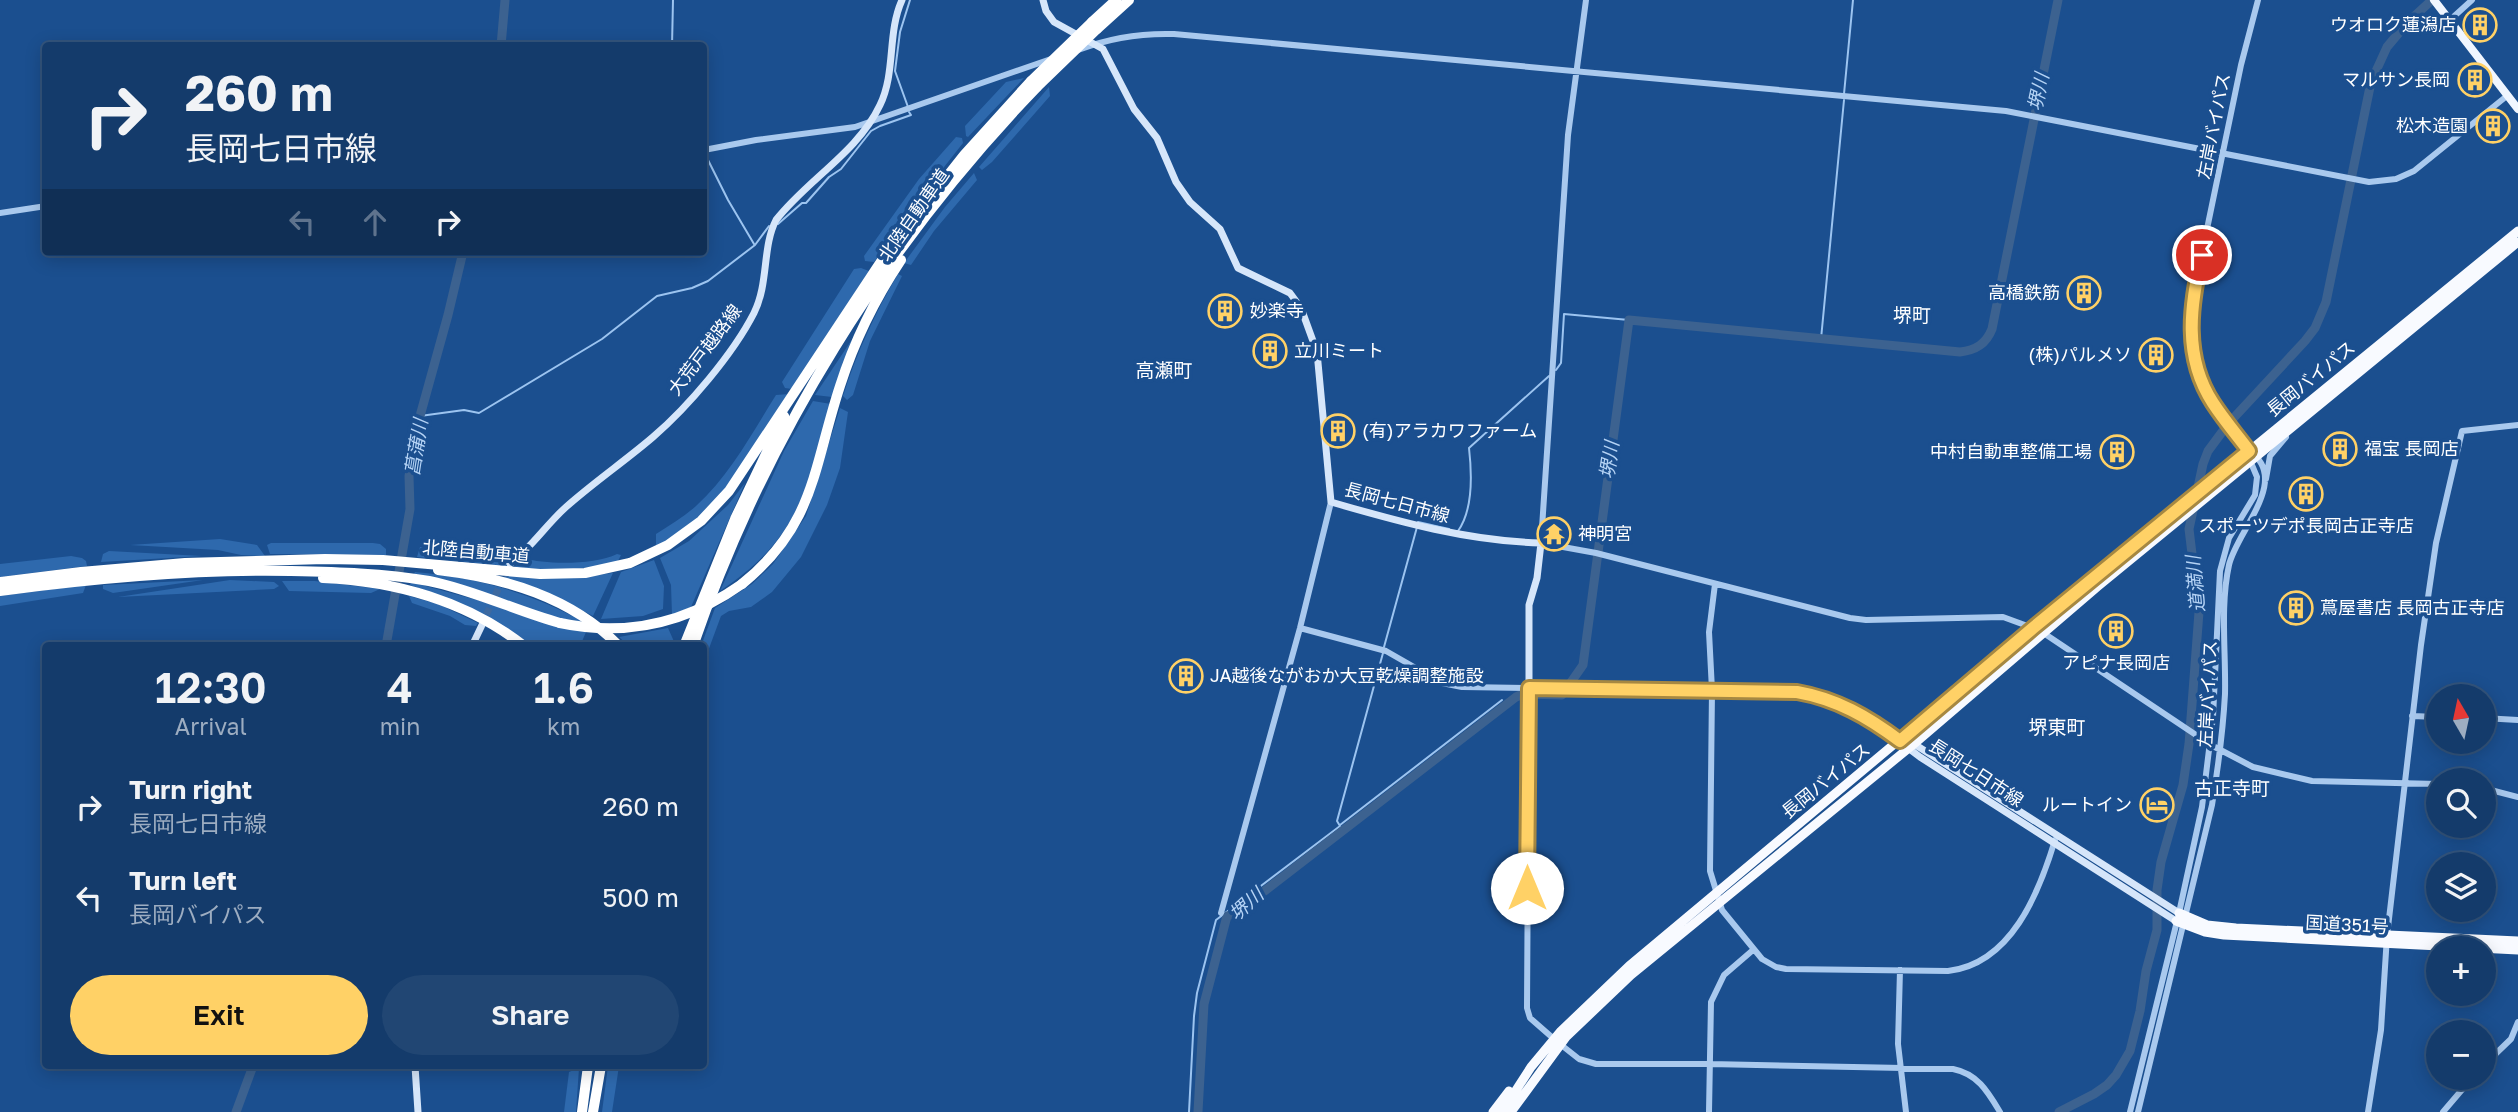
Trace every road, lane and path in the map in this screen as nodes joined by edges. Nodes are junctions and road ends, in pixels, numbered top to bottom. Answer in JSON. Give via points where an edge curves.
{"nodes":[{"id":1,"x":902,"y":0,"type":"edge"},
{"id":2,"x":1043,"y":0,"type":"edge"},
{"id":3,"x":1116,"y":0,"type":"edge"},
{"id":4,"x":1129,"y":0,"type":"edge"},
{"id":5,"x":1586,"y":0,"type":"edge"},
{"id":6,"x":2258,"y":0,"type":"edge"},
{"id":7,"x":2472,"y":0,"type":"edge"},
{"id":8,"x":2437,"y":4,"type":"edge"},
{"id":9,"x":2450,"y":20,"type":"junction"},
{"id":10,"x":1095,"y":25,"type":"junction"},
{"id":11,"x":1094,"y":43,"type":"junction"},
{"id":12,"x":1578,"y":71,"type":"junction"},
{"id":13,"x":1034,"y":84,"type":"junction"},
{"id":14,"x":2508,"y":94,"type":"junction"},
{"id":15,"x":2518,"y":109,"type":"edge"},
{"id":16,"x":867,"y":124,"type":"junction"},
{"id":17,"x":995,"y":132,"type":"junction"},
{"id":18,"x":707,"y":149,"type":"edge"},
{"id":19,"x":2223,"y":153,"type":"junction"},
{"id":20,"x":42,"y":207,"type":"edge"},
{"id":21,"x":0,"y":213,"type":"edge"},
{"id":22,"x":2518,"y":231,"type":"edge"},
{"id":23,"x":2518,"y":242,"type":"edge"},
{"id":24,"x":836,"y":328,"type":"junction"},
{"id":25,"x":2295,"y":424,"type":"junction"},
{"id":26,"x":2518,"y":425,"type":"edge"},
{"id":27,"x":2251,"y":457,"type":"junction"},
{"id":28,"x":2265,"y":491,"type":"junction"},
{"id":29,"x":2204,"y":493,"type":"junction"},
{"id":30,"x":1331,"y":502,"type":"junction"},
{"id":31,"x":1541,"y":543,"type":"junction"},
{"id":32,"x":510,"y":564,"type":"tunnel mouth"},
{"id":33,"x":416,"y":565,"type":"junction"},
{"id":34,"x":381,"y":571,"type":"junction"},
{"id":35,"x":111,"y":575,"type":"junction"},
{"id":36,"x":81,"y":576,"type":"junction"},
{"id":37,"x":0,"y":582,"type":"edge"},
{"id":38,"x":1715,"y":584,"type":"junction"},
{"id":39,"x":0,"y":591,"type":"edge"},
{"id":40,"x":2226,"y":613,"type":"junction"},
{"id":41,"x":482,"y":625,"type":"tunnel mouth"},
{"id":42,"x":1300,"y":628,"type":"junction"},
{"id":43,"x":2038,"y":630,"type":"junction"},
{"id":44,"x":2218,"y":637,"type":"junction"},
{"id":45,"x":474,"y":642,"type":"edge"},
{"id":46,"x":518,"y":642,"type":"edge"},
{"id":47,"x":614,"y":642,"type":"edge"},
{"id":48,"x":686,"y":642,"type":"edge"},
{"id":49,"x":695,"y":642,"type":"edge"},
{"id":50,"x":1529,"y":688,"type":"junction"},
{"id":51,"x":1712,"y":690,"type":"junction"},
{"id":52,"x":2412,"y":716,"type":"junction"},
{"id":53,"x":2426,"y":717,"type":"edge"},
{"id":54,"x":2496,"y":719,"type":"edge"},
{"id":55,"x":2518,"y":720,"type":"edge"},
{"id":56,"x":1907,"y":744,"type":"junction"},
{"id":57,"x":2211,"y":745,"type":"junction"},
{"id":58,"x":2220,"y":751,"type":"junction"},
{"id":59,"x":2405,"y":784,"type":"junction"},
{"id":60,"x":2426,"y":784,"type":"edge"},
{"id":61,"x":2496,"y":791,"type":"edge"},
{"id":62,"x":2518,"y":797,"type":"edge"},
{"id":63,"x":2056,"y":839,"type":"junction"},
{"id":64,"x":1717,"y":898,"type":"junction"},
{"id":65,"x":1221,"y":913,"type":"dead end"},
{"id":66,"x":2181,"y":919,"type":"junction"},
{"id":67,"x":2387,"y":940,"type":"junction"},
{"id":68,"x":2518,"y":941,"type":"edge"},
{"id":69,"x":1754,"y":950,"type":"junction"},
{"id":70,"x":2518,"y":950,"type":"edge"},
{"id":71,"x":1900,"y":970,"type":"junction"},
{"id":72,"x":2518,"y":1023,"type":"edge"},
{"id":73,"x":1557,"y":1041,"type":"junction"},
{"id":74,"x":2496,"y":1053,"type":"edge"},
{"id":75,"x":1710,"y":1064,"type":"junction"},
{"id":76,"x":1531,"y":1067,"type":"junction"},
{"id":77,"x":415,"y":1069,"type":"edge"},
{"id":78,"x":593,"y":1069,"type":"edge"},
{"id":79,"x":593,"y":1069,"type":"edge"},
{"id":80,"x":1901,"y":1069,"type":"junction"},
{"id":81,"x":2462,"y":1090,"type":"edge"},
{"id":82,"x":418,"y":1112,"type":"edge"},
{"id":83,"x":582,"y":1112,"type":"edge"},
{"id":84,"x":592,"y":1112,"type":"edge"},
{"id":85,"x":1493,"y":1112,"type":"edge"},
{"id":86,"x":1502,"y":1112,"type":"edge"},
{"id":87,"x":1512,"y":1112,"type":"edge"},
{"id":88,"x":1709,"y":1112,"type":"edge"},
{"id":89,"x":1906,"y":1112,"type":"edge"},
{"id":90,"x":2000,"y":1112,"type":"edge"},
{"id":91,"x":2130,"y":1112,"type":"edge"},
{"id":92,"x":2138,"y":1112,"type":"edge"},
{"id":93,"x":2368,"y":1112,"type":"edge"},
{"id":94,"x":2443,"y":1112,"type":"edge"}],
"edges":[{"from":1,"to":16,"type":"main road","name":"大荒戸越路線","via":[[885,92]]},
{"from":2,"to":11,"type":"main road","name":"長岡七日市線","via":[[1054,22]]},
{"from":3,"to":10,"type":"highway","name":"北陸自動車道"},
{"from":4,"to":10,"type":"highway","name":"北陸自動車道"},
{"from":5,"to":12,"type":"street"},
{"from":6,"to":19,"type":"street","name":"左岸バイパス"},
{"from":7,"to":9,"type":"street"},
{"from":8,"to":9,"type":"main road"},
{"from":9,"to":14,"type":"main road"},
{"from":10,"to":13,"type":"highway","name":"北陸自動車道","bridge":true},
{"from":11,"to":12,"type":"street","via":[[1174,34]]},
{"from":11,"to":16,"type":"street"},
{"from":11,"to":30,"type":"main road","name":"長岡七日市線","via":[[1157,138],[1170,173],[1187,198],[1224,235],[1238,268],[1290,293],[1301,308],[1317,352]]},
{"from":12,"to":19,"type":"street","via":[[2006,111]]},
{"from":12,"to":31,"type":"street","via":[[1568,135]]},
{"from":13,"to":17,"type":"highway","name":"北陸自動車道"},
{"from":13,"to":24,"type":"highway","name":"北陸自動車道","via":[[989,125],[931,196]]},
{"from":14,"to":15,"type":"main road"},
{"from":14,"to":19,"type":"street","via":[[2414,171],[2388,181],[2357,181]]},
{"from":16,"to":18,"type":"street"},
{"from":16,"to":32,"type":"main road","name":"大荒戸越路線","via":[[776,220],[758,305],[700,387],[662,429],[566,507]]},
{"from":17,"to":34,"type":"highway","name":"北陸自動車道","bridge":true,"via":[[888,280],[849,362],[800,514],[772,556],[741,584],[704,608],[655,624],[612,629],[560,623],[471,592]]},
{"from":17,"to":49,"type":"highway","name":"北陸自動車道","via":[[921,222],[816,378],[760,484]]},
{"from":19,"to":27,"type":"street","name":"左岸バイパス","via":[[2196,282],[2192,350],[2206,391]]},
{"from":20,"to":21,"type":"street"},
{"from":22,"to":27,"type":"highway","name":"長岡バイパス"},
{"from":23,"to":25,"type":"highway","name":"長岡バイパス"},
{"from":24,"to":33,"type":"highway","name":"北陸自動車道","via":[[729,491],[701,521],[668,545],[618,567],[572,575]]},
{"from":24,"to":48,"type":"highway","name":"北陸自動車道","via":[[752,480]]},
{"from":25,"to":27,"type":"highway","name":"長岡バイパス"},
{"from":25,"to":28,"type":"street","via":[[2270,456]]},
{"from":26,"to":52,"type":"street","via":[[2462,431],[2436,542]]},
{"from":27,"to":28,"type":"street","name":"左岸バイパス","via":[[2262,471]]},
{"from":27,"to":29,"type":"highway","name":"長岡バイパス"},
{"from":27,"to":44,"type":"street","name":"左岸バイパス","via":[[2255,495],[2221,561]]},
{"from":28,"to":40,"type":"street","name":"左岸バイパス","via":[[2232,554]]},
{"from":29,"to":43,"type":"highway","name":"長岡バイパス","via":[[2183,516]]},
{"from":29,"to":43,"type":"highway","name":"長岡バイパス","via":[[2183,505]]},
{"from":30,"to":31,"type":"main road","name":"長岡七日市線","via":[[1450,534]]},
{"from":30,"to":42,"type":"street"},
{"from":31,"to":38,"type":"street"},
{"from":31,"to":50,"type":"main road","via":[[1529,605]]},
{"from":33,"to":34,"type":"highway"},
{"from":33,"to":47,"type":"highway","via":[[541,594],[576,611]]},
{"from":34,"to":35,"type":"highway"},
{"from":34,"to":35,"type":"highway","via":[[284,562],[185,563]]},
{"from":34,"to":46,"type":"highway","via":[[411,591],[475,615]]},
{"from":35,"to":36,"type":"highway"},
{"from":36,"to":37,"type":"highway"},
{"from":36,"to":39,"type":"highway"},
{"from":38,"to":43,"type":"street","via":[[1858,619],[2003,617]]},
{"from":38,"to":51,"type":"street","via":[[1709,632]]},
{"from":40,"to":44,"type":"street","via":[[2221,614]]},
{"from":40,"to":58,"type":"street","name":"左岸バイパス"},
{"from":41,"to":45,"type":"main road"},
{"from":42,"to":50,"type":"street","via":[[1386,651],[1442,683]]},
{"from":42,"to":65,"type":"street"},
{"from":43,"to":56,"type":"highway","name":"長岡バイパス"},
{"from":43,"to":56,"type":"highway","name":"長岡バイパス"},
{"from":43,"to":57,"type":"street"},
{"from":44,"to":57,"type":"street","name":"左岸バイパス"},
{"from":50,"to":51,"type":"main road","name":"長岡七日市線"},
{"from":50,"to":73,"type":"street","via":[[1527,1008],[1530,1018]]},
{"from":51,"to":56,"type":"main road","name":"長岡七日市線","via":[[1812,694],[1854,710]]},
{"from":51,"to":64,"type":"street","via":[[1709,862]]},
{"from":52,"to":53,"type":"street"},
{"from":52,"to":59,"type":"street"},
{"from":54,"to":55,"type":"street"},
{"from":56,"to":63,"type":"main road","name":"長岡七日市線"},
{"from":56,"to":64,"type":"highway","name":"長岡バイパス"},
{"from":57,"to":58,"type":"street"},
{"from":57,"to":66,"type":"street","name":"左岸バイパス"},
{"from":58,"to":59,"type":"street","via":[[2266,772],[2312,781]]},
{"from":58,"to":66,"type":"street","name":"左岸バイパス","via":[[2207,830]]},
{"from":59,"to":60,"type":"street"},
{"from":59,"to":67,"type":"street"},
{"from":61,"to":62,"type":"street"},
{"from":63,"to":66,"type":"main road","name":"長岡七日市線","via":[[2147,893]]},
{"from":63,"to":66,"type":"main road","name":"長岡七日市線","via":[[2147,903]]},
{"from":63,"to":71,"type":"street","via":[[2039,889],[1994,953],[1957,970]]},
{"from":64,"to":69,"type":"street"},
{"from":64,"to":73,"type":"highway","name":"長岡バイパス","via":[[1606,985]]},
{"from":66,"to":67,"type":"highway","name":"国道351号","via":[[2224,935]]},
{"from":66,"to":91,"type":"street","name":"左岸バイパス"},
{"from":66,"to":92,"type":"street","name":"左岸バイパス"},
{"from":67,"to":68,"type":"highway"},
{"from":67,"to":70,"type":"highway","name":"国道351号"},
{"from":67,"to":93,"type":"street","via":[[2381,1030]]},
{"from":69,"to":71,"type":"street","via":[[1768,963],[1786,969]]},
{"from":69,"to":75,"type":"street","via":[[1724,975],[1714,993]]},
{"from":71,"to":80,"type":"street"},
{"from":72,"to":74,"type":"street","via":[[2511,1039]]},
{"from":73,"to":75,"type":"street","via":[[1591,1064]]},
{"from":73,"to":76,"type":"highway","name":"長岡バイパス"},
{"from":73,"to":87,"type":"highway","name":"長岡バイパス"},
{"from":75,"to":80,"type":"street"},
{"from":75,"to":88,"type":"street"},
{"from":76,"to":85,"type":"highway"},
{"from":76,"to":86,"type":"highway","name":"長岡バイパス"},
{"from":77,"to":82,"type":"main road"},
{"from":78,"to":83,"type":"highway"},
{"from":79,"to":84,"type":"highway"},
{"from":80,"to":89,"type":"street"},
{"from":80,"to":90,"type":"street","via":[[1966,1072],[1979,1081]]},
{"from":81,"to":94,"type":"street"}]}
